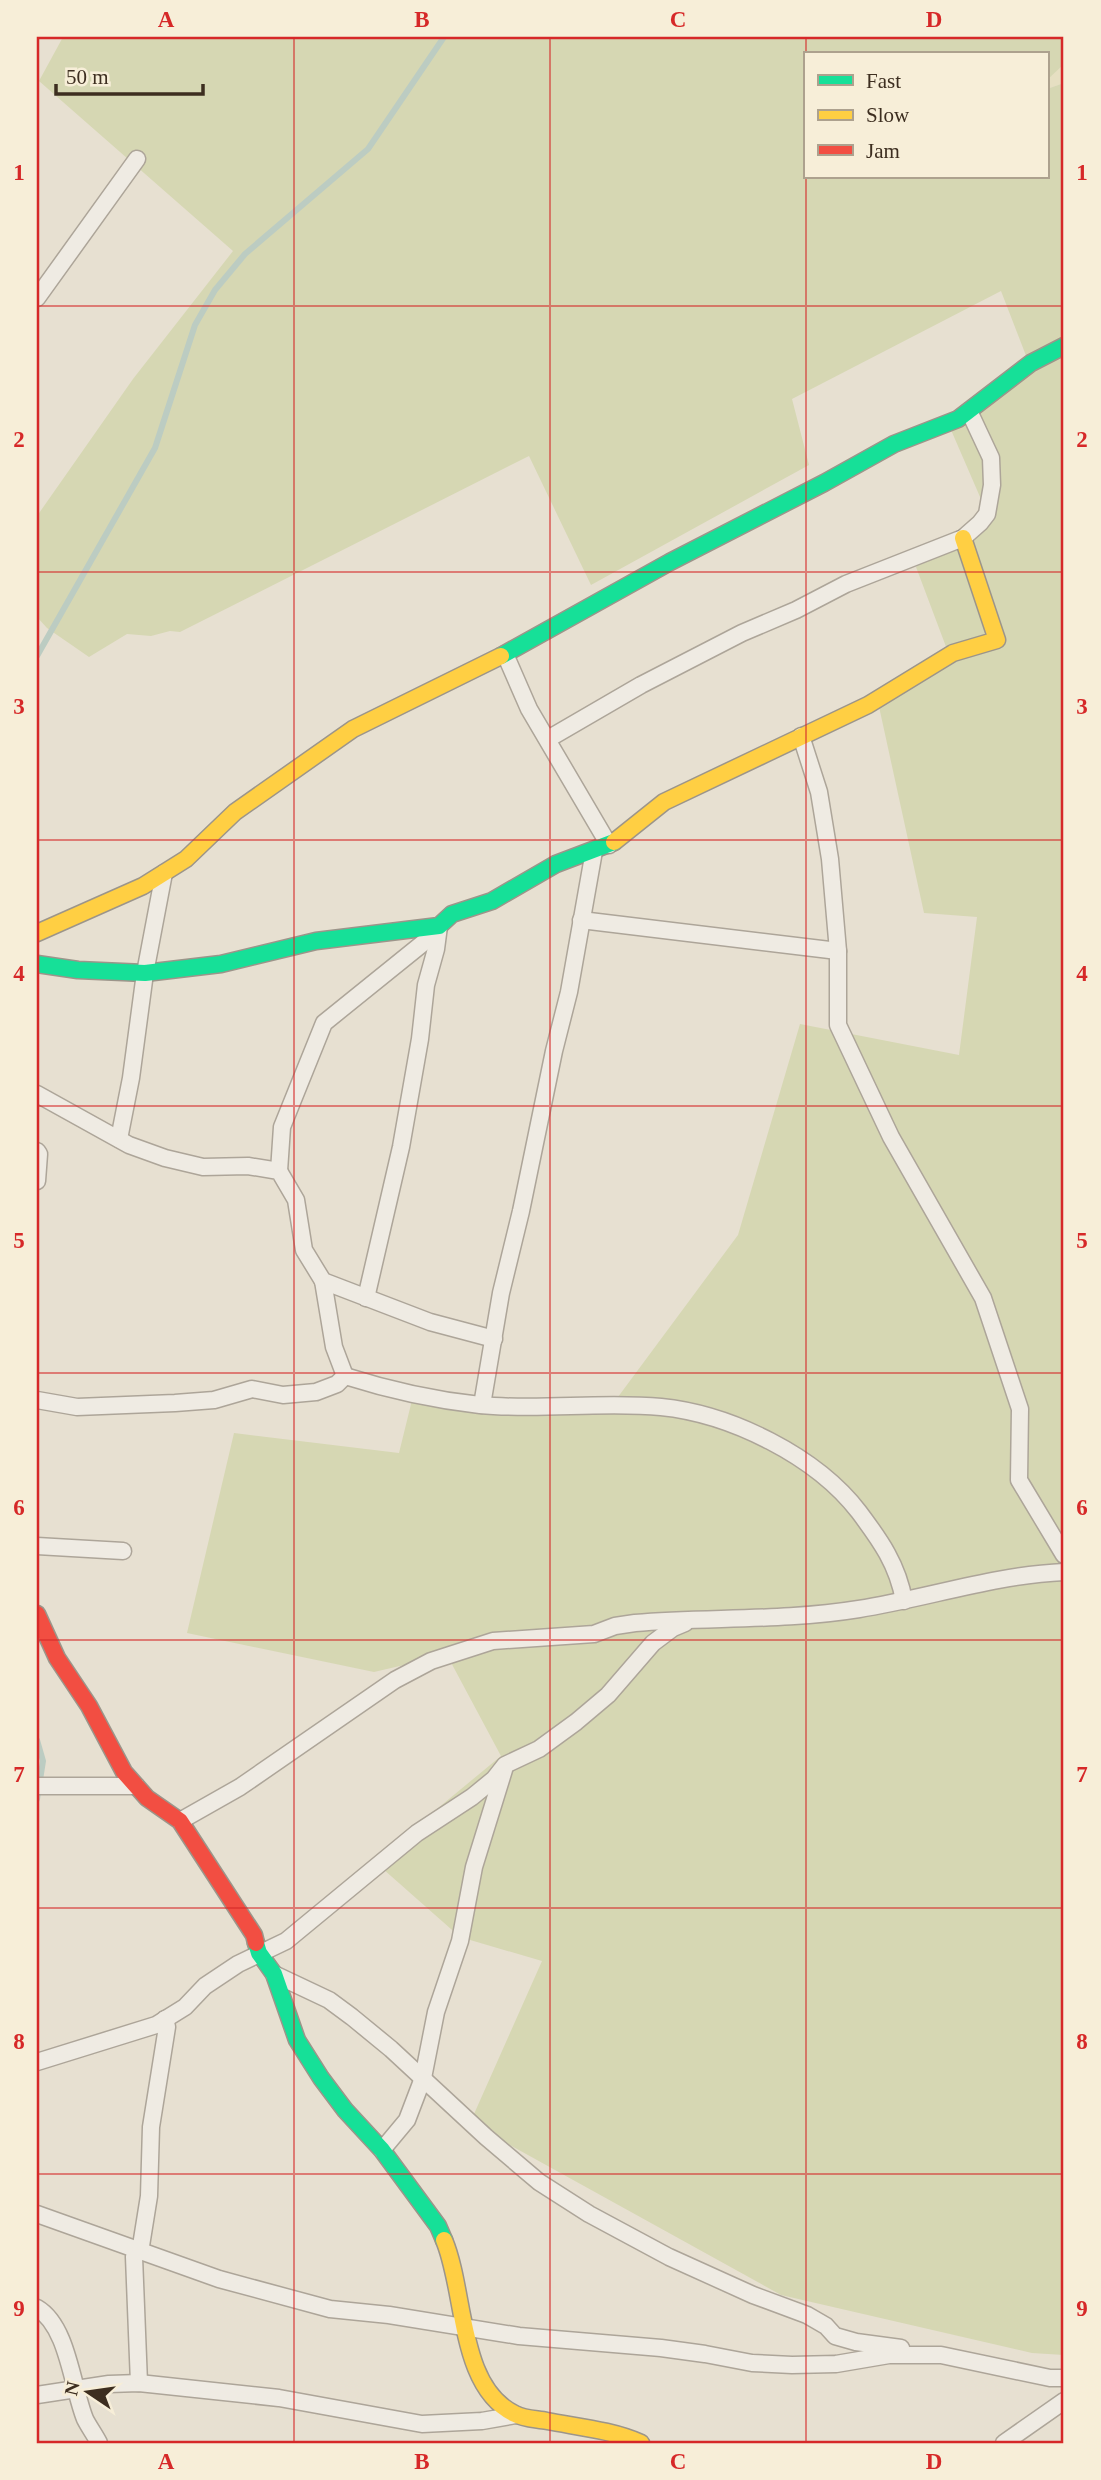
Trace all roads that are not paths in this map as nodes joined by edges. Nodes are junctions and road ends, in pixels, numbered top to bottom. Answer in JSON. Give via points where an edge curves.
{"nodes":[{"id":1,"x":137,"y":159,"type":"dead end"},
{"id":2,"x":37,"y":298,"type":"edge"},
{"id":3,"x":1064,"y":346,"type":"edge"},
{"id":4,"x":969,"y":411,"type":"junction"},
{"id":5,"x":963,"y":538,"type":"junction"},
{"id":6,"x":505,"y":654,"type":"junction"},
{"id":7,"x":801,"y":736,"type":"junction"},
{"id":8,"x":548,"y":739,"type":"junction"},
{"id":9,"x":601,"y":848,"type":"junction"},
{"id":10,"x":164,"y":873,"type":"junction"},
{"id":11,"x":581,"y":920,"type":"junction"},
{"id":12,"x":439,"y":929,"type":"junction"},
{"id":13,"x":37,"y":933,"type":"edge"},
{"id":14,"x":838,"y":951,"type":"junction"},
{"id":15,"x":37,"y":964,"type":"edge"},
{"id":16,"x":145,"y":973,"type":"junction"},
{"id":17,"x":37,"y":1094,"type":"edge"},
{"id":18,"x":119,"y":1139,"type":"junction"},
{"id":19,"x":37,"y":1150,"type":"edge"},
{"id":20,"x":279,"y":1171,"type":"junction"},
{"id":21,"x":37,"y":1181,"type":"edge"},
{"id":22,"x":323,"y":1281,"type":"junction"},
{"id":23,"x":366,"y":1298,"type":"junction"},
{"id":24,"x":494,"y":1339,"type":"junction"},
{"id":25,"x":345,"y":1376,"type":"junction"},
{"id":26,"x":37,"y":1400,"type":"edge"},
{"id":27,"x":482,"y":1405,"type":"junction"},
{"id":28,"x":37,"y":1546,"type":"edge"},
{"id":29,"x":123,"y":1552,"type":"dead end"},
{"id":30,"x":1064,"y":1555,"type":"edge"},
{"id":31,"x":1064,"y":1572,"type":"edge"},
{"id":32,"x":904,"y":1601,"type":"junction"},
{"id":33,"x":37,"y":1614,"type":"edge"},
{"id":34,"x":689,"y":1621,"type":"junction"},
{"id":35,"x":505,"y":1765,"type":"junction"},
{"id":36,"x":37,"y":1786,"type":"edge"},
{"id":37,"x":136,"y":1786,"type":"junction"},
{"id":38,"x":180,"y":1821,"type":"junction"},
{"id":39,"x":259,"y":1953,"type":"junction"},
{"id":40,"x":274,"y":1974,"type":"junction"},
{"id":41,"x":165,"y":2020,"type":"junction"},
{"id":42,"x":37,"y":2062,"type":"edge"},
{"id":43,"x":423,"y":2078,"type":"junction"},
{"id":44,"x":382,"y":2150,"type":"junction"},
{"id":45,"x":37,"y":2214,"type":"edge"},
{"id":46,"x":138,"y":2251,"type":"junction"},
{"id":47,"x":37,"y":2308,"type":"edge"},
{"id":48,"x":465,"y":2328,"type":"junction"},
{"id":49,"x":941,"y":2354,"type":"junction"},
{"id":50,"x":1064,"y":2378,"type":"edge"},
{"id":51,"x":139,"y":2383,"type":"junction"},
{"id":52,"x":76,"y":2388,"type":"junction"},
{"id":53,"x":37,"y":2395,"type":"edge"},
{"id":54,"x":1064,"y":2401,"type":"edge"},
{"id":55,"x":516,"y":2415,"type":"junction"},
{"id":56,"x":99,"y":2443,"type":"edge"},
{"id":57,"x":641,"y":2443,"type":"edge"},
{"id":58,"x":1004,"y":2443,"type":"edge"}],
"edges":[{"from":1,"to":2,"type":"street"},
{"from":3,"to":4,"type":"street","via":[[1031,363]]},
{"from":4,"to":5,"type":"street","via":[[991,458],[992,485],[987,514]]},
{"from":4,"to":6,"type":"street","via":[[894,443]]},
{"from":5,"to":7,"type":"street","via":[[997,640],[953,653],[868,705]]},
{"from":5,"to":8,"type":"street","via":[[846,584],[742,633]]},
{"from":6,"to":8,"type":"street"},
{"from":6,"to":10,"type":"street","via":[[353,729],[235,812],[186,859]]},
{"from":7,"to":9,"type":"street","via":[[664,802],[618,841]]},
{"from":7,"to":14,"type":"street","via":[[819,792]]},
{"from":8,"to":9,"type":"street"},
{"from":9,"to":11,"type":"street"},
{"from":9,"to":12,"type":"street","via":[[556,864],[492,901],[452,914]]},
{"from":10,"to":13,"type":"street"},
{"from":10,"to":16,"type":"street"},
{"from":11,"to":14,"type":"street"},
{"from":11,"to":24,"type":"street"},
{"from":12,"to":16,"type":"street","via":[[316,941],[221,964]]},
{"from":12,"to":20,"type":"street","via":[[324,1023],[282,1127]]},
{"from":12,"to":23,"type":"street","via":[[401,1147]]},
{"from":14,"to":30,"type":"street","via":[[838,1025],[891,1137],[983,1298],[1020,1409],[1019,1480]]},
{"from":15,"to":16,"type":"street"},
{"from":16,"to":18,"type":"street"},
{"from":17,"to":18,"type":"street"},
{"from":18,"to":20,"type":"street","via":[[164,1158],[203,1167]]},
{"from":19,"to":21,"type":"street"},
{"from":20,"to":22,"type":"street","via":[[296,1200],[303,1250]]},
{"from":22,"to":23,"type":"street"},
{"from":22,"to":25,"type":"street","via":[[334,1347]]},
{"from":23,"to":24,"type":"street"},
{"from":24,"to":27,"type":"street"},
{"from":25,"to":26,"type":"street","via":[[316,1392],[283,1395],[252,1390],[214,1400],[77,1406]]},
{"from":25,"to":27,"type":"street","via":[[390,1390]]},
{"from":27,"to":32,"type":"street","via":[[662,1407],[719,1419],[769,1441],[813,1468],[847,1497],[885,1546],[901,1580]]},
{"from":28,"to":29,"type":"street"},
{"from":31,"to":32,"type":"street","via":[[1031,1573]]},
{"from":32,"to":34,"type":"street","via":[[797,1617]]},
{"from":33,"to":37,"type":"street","via":[[57,1658]]},
{"from":34,"to":35,"type":"street","via":[[653,1643],[608,1695],[576,1723],[539,1749]]},
{"from":34,"to":38,"type":"street","via":[[635,1623],[594,1634],[492,1642],[431,1661]]},
{"from":35,"to":39,"type":"street","via":[[494,1779],[417,1833],[286,1941]]},
{"from":35,"to":43,"type":"street","via":[[474,1867],[460,1941],[436,2012]]},
{"from":36,"to":37,"type":"street"},
{"from":37,"to":38,"type":"street"},
{"from":38,"to":39,"type":"street","via":[[254,1935]]},
{"from":39,"to":40,"type":"street"},
{"from":39,"to":41,"type":"street","via":[[205,1986]]},
{"from":40,"to":43,"type":"street","via":[[329,2000]]},
{"from":40,"to":44,"type":"street","via":[[297,2040],[345,2110]]},
{"from":41,"to":42,"type":"street"},
{"from":41,"to":46,"type":"street","via":[[151,2127],[149,2196]]},
{"from":43,"to":44,"type":"street","via":[[407,2120]]},
{"from":43,"to":49,"type":"street","via":[[539,2182],[669,2257],[807,2315],[835,2336]]},
{"from":44,"to":48,"type":"street","via":[[438,2226],[450,2254]]},
{"from":45,"to":46,"type":"street"},
{"from":46,"to":48,"type":"street","via":[[330,2309]]},
{"from":46,"to":51,"type":"street","via":[[134,2265]]},
{"from":47,"to":52,"type":"street","via":[[58,2332]]},
{"from":48,"to":49,"type":"street","via":[[694,2352],[752,2363],[836,2364],[889,2355]]},
{"from":48,"to":55,"type":"street","via":[[480,2380],[495,2400]]},
{"from":49,"to":50,"type":"street"},
{"from":51,"to":52,"type":"street"},
{"from":51,"to":55,"type":"street","via":[[279,2398],[422,2424]]},
{"from":52,"to":53,"type":"street"},
{"from":52,"to":56,"type":"street"},
{"from":54,"to":58,"type":"street"},
{"from":55,"to":57,"type":"street","via":[[623,2435]]}]}
